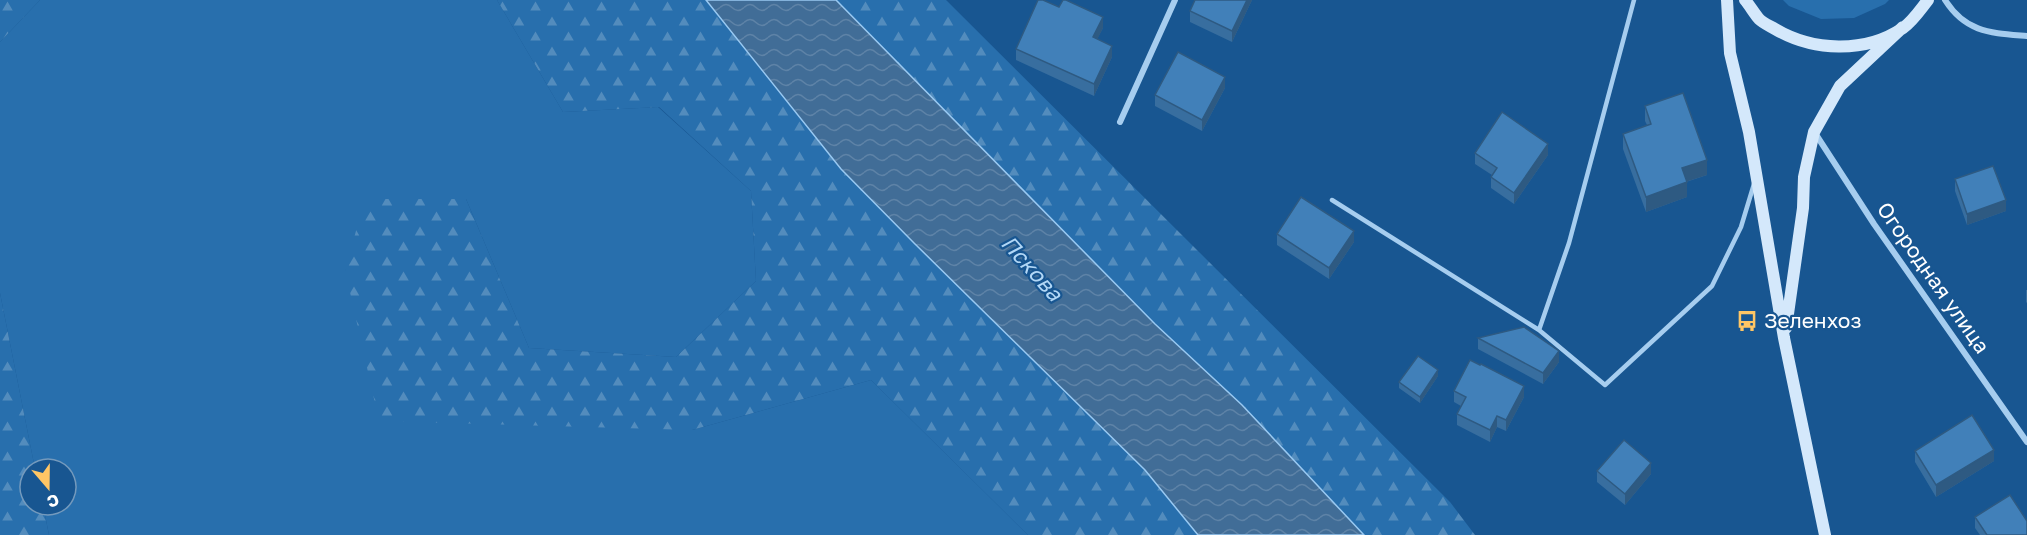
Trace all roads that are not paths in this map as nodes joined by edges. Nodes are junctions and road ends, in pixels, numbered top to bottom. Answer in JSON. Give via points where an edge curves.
{"nodes":[{"id":1,"x":1175,"y":0,"type":"edge"},
{"id":2,"x":1634,"y":0,"type":"edge"},
{"id":3,"x":1727,"y":0,"type":"edge"},
{"id":4,"x":1745,"y":0,"type":"edge"},
{"id":5,"x":1928,"y":0,"type":"edge"},
{"id":6,"x":1945,"y":0,"type":"edge"},
{"id":7,"x":1903,"y":27,"type":"junction"},
{"id":8,"x":2027,"y":36,"type":"edge"},
{"id":9,"x":1120,"y":122,"type":"dead end"},
{"id":10,"x":1814,"y":132,"type":"junction"},
{"id":11,"x":1756,"y":178,"type":"junction"},
{"id":12,"x":1332,"y":200,"type":"dead end"},
{"id":13,"x":1539,"y":330,"type":"junction"},
{"id":14,"x":1784,"y":338,"type":"junction"},
{"id":15,"x":2027,"y":442,"type":"edge"},
{"id":16,"x":1826,"y":535,"type":"edge"}],
"edges":[{"from":1,"to":9,"type":"street"},
{"from":2,"to":13,"type":"lane","via":[[1569,243]]},
{"from":3,"to":11,"type":"main road","via":[[1730,53]]},
{"from":4,"to":7,"type":"main road","via":[[1760,20],[1793,39],[1829,47],[1883,38]]},
{"from":5,"to":7,"type":"main road"},
{"from":6,"to":8,"type":"street","via":[[1969,26]]},
{"from":7,"to":10,"type":"main road","via":[[1840,86]]},
{"from":10,"to":14,"type":"main road","via":[[1804,177]]},
{"from":10,"to":15,"type":"street","name":"Огородная улица"},
{"from":11,"to":13,"type":"lane","via":[[1741,227],[1712,286],[1605,385]]},
{"from":11,"to":14,"type":"main road"},
{"from":12,"to":13,"type":"lane"},
{"from":14,"to":16,"type":"main road"}]}
